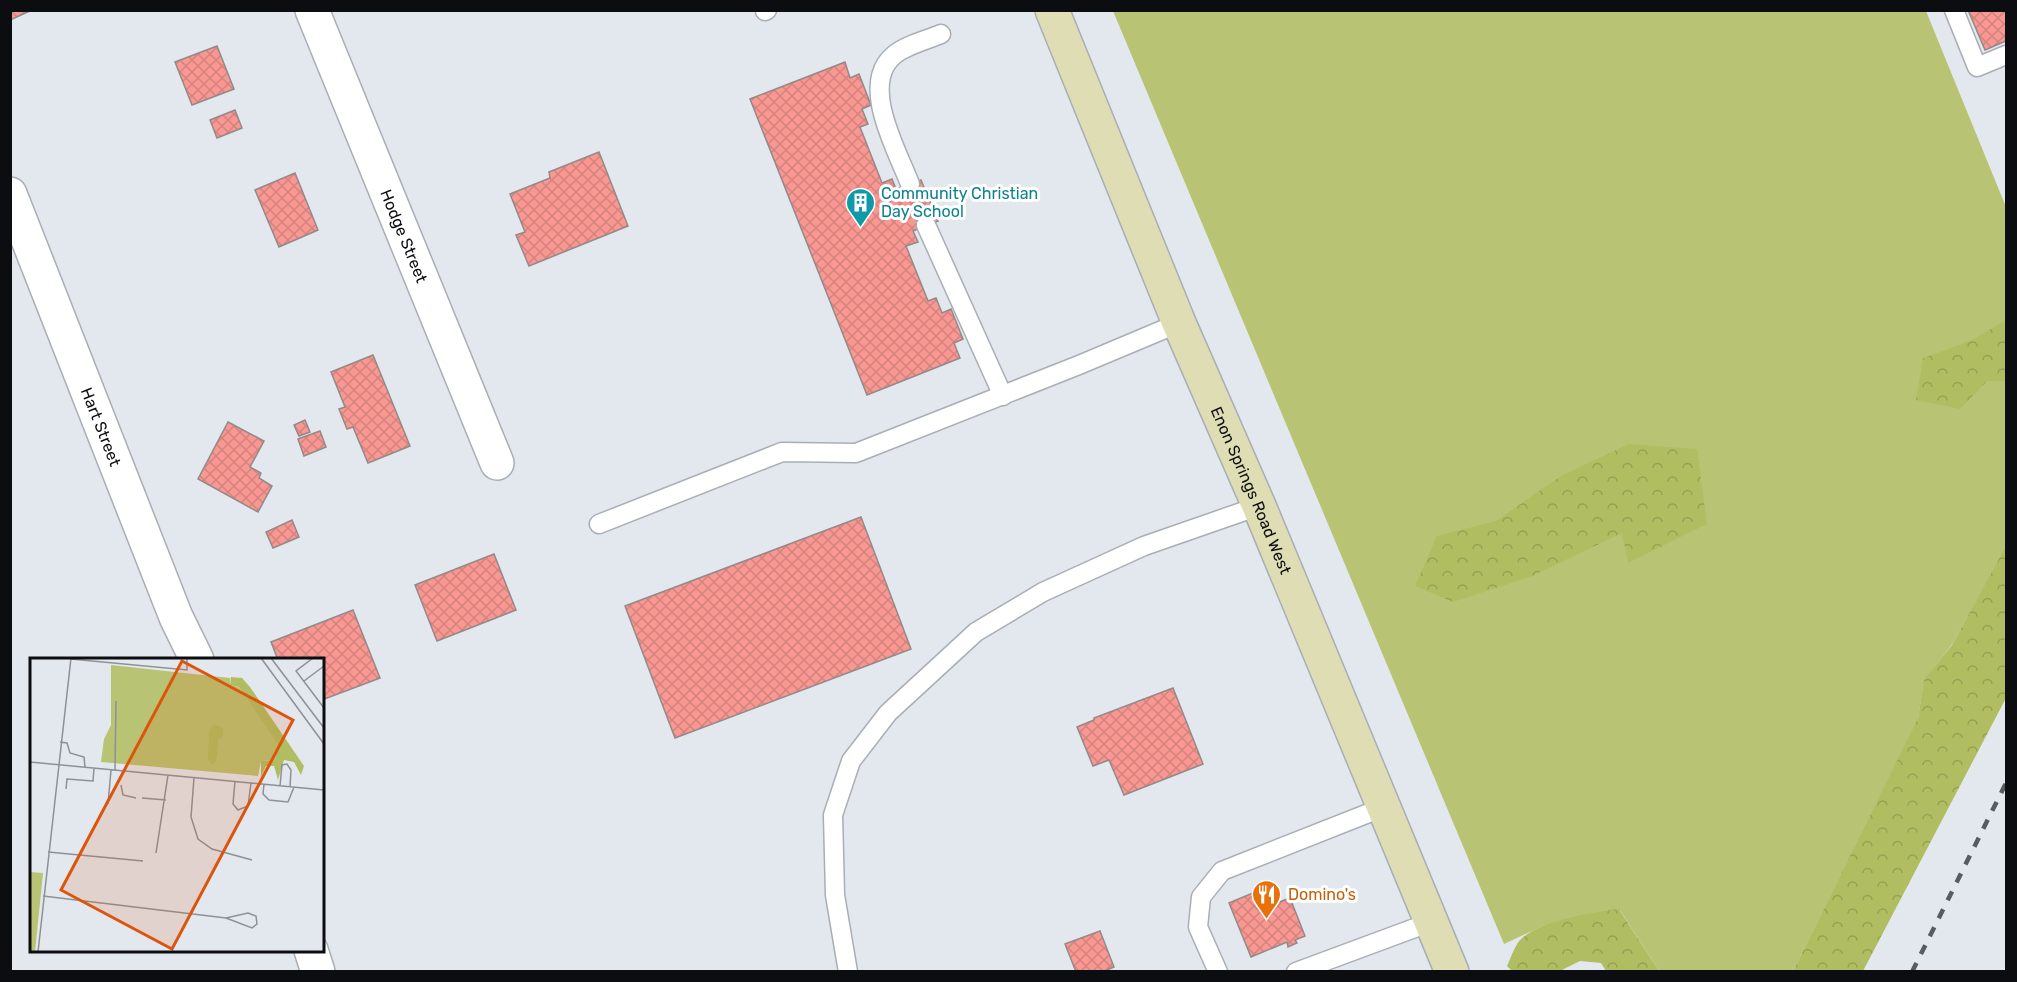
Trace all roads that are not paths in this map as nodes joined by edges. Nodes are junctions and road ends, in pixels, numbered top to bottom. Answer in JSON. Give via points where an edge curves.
{"nodes":[{"id":1,"x":312,"y":10,"type":"edge"},
{"id":2,"x":1052,"y":10,"type":"edge"},
{"id":3,"x":1954,"y":10,"type":"edge"},
{"id":4,"x":941,"y":34,"type":"dead end"},
{"id":5,"x":2007,"y":56,"type":"edge"},
{"id":6,"x":910,"y":184,"type":"dead end"},
{"id":7,"x":10,"y":194,"type":"edge"},
{"id":8,"x":926,"y":225,"type":"dead end"},
{"id":9,"x":1179,"y":323,"type":"junction"},
{"id":10,"x":1003,"y":396,"type":"junction"},
{"id":11,"x":497,"y":463,"type":"dead end"},
{"id":12,"x":1258,"y":506,"type":"junction"},
{"id":13,"x":599,"y":524,"type":"dead end"},
{"id":14,"x":196,"y":658,"type":"edge"},
{"id":15,"x":1384,"y":807,"type":"junction"},
{"id":16,"x":1431,"y":922,"type":"junction"},
{"id":17,"x":311,"y":952,"type":"edge"},
{"id":18,"x":318,"y":972,"type":"edge"},
{"id":19,"x":848,"y":972,"type":"edge"},
{"id":20,"x":1218,"y":972,"type":"edge"},
{"id":21,"x":1296,"y":972,"type":"edge"},
{"id":22,"x":1452,"y":972,"type":"edge"}],
"edges":[{"from":1,"to":11,"type":"street","name":"Hodge Street"},
{"from":2,"to":9,"type":"street","name":"Enon Springs Road West"},
{"from":3,"to":5,"type":"lane","via":[[1977,67]]},
{"from":4,"to":6,"type":"lane","via":[[896,53],[885,63],[879,88],[881,110]]},
{"from":7,"to":14,"type":"street","name":"Hart Street","via":[[176,617]]},
{"from":8,"to":10,"type":"lane"},
{"from":9,"to":10,"type":"lane"},
{"from":9,"to":12,"type":"street","name":"Enon Springs Road West"},
{"from":10,"to":13,"type":"lane","via":[[856,453],[782,452]]},
{"from":12,"to":15,"type":"street","name":"Enon Springs Road West"},
{"from":12,"to":19,"type":"lane","via":[[1144,546],[1043,592],[976,632],[888,712],[851,760],[833,815],[835,895]]},
{"from":15,"to":16,"type":"street","name":"Enon Springs Road West"},
{"from":15,"to":20,"type":"lane","via":[[1221,871],[1201,897],[1198,927]]},
{"from":16,"to":21,"type":"lane"},
{"from":16,"to":22,"type":"street","name":"Enon Springs Road West"},
{"from":17,"to":18,"type":"street"}]}
